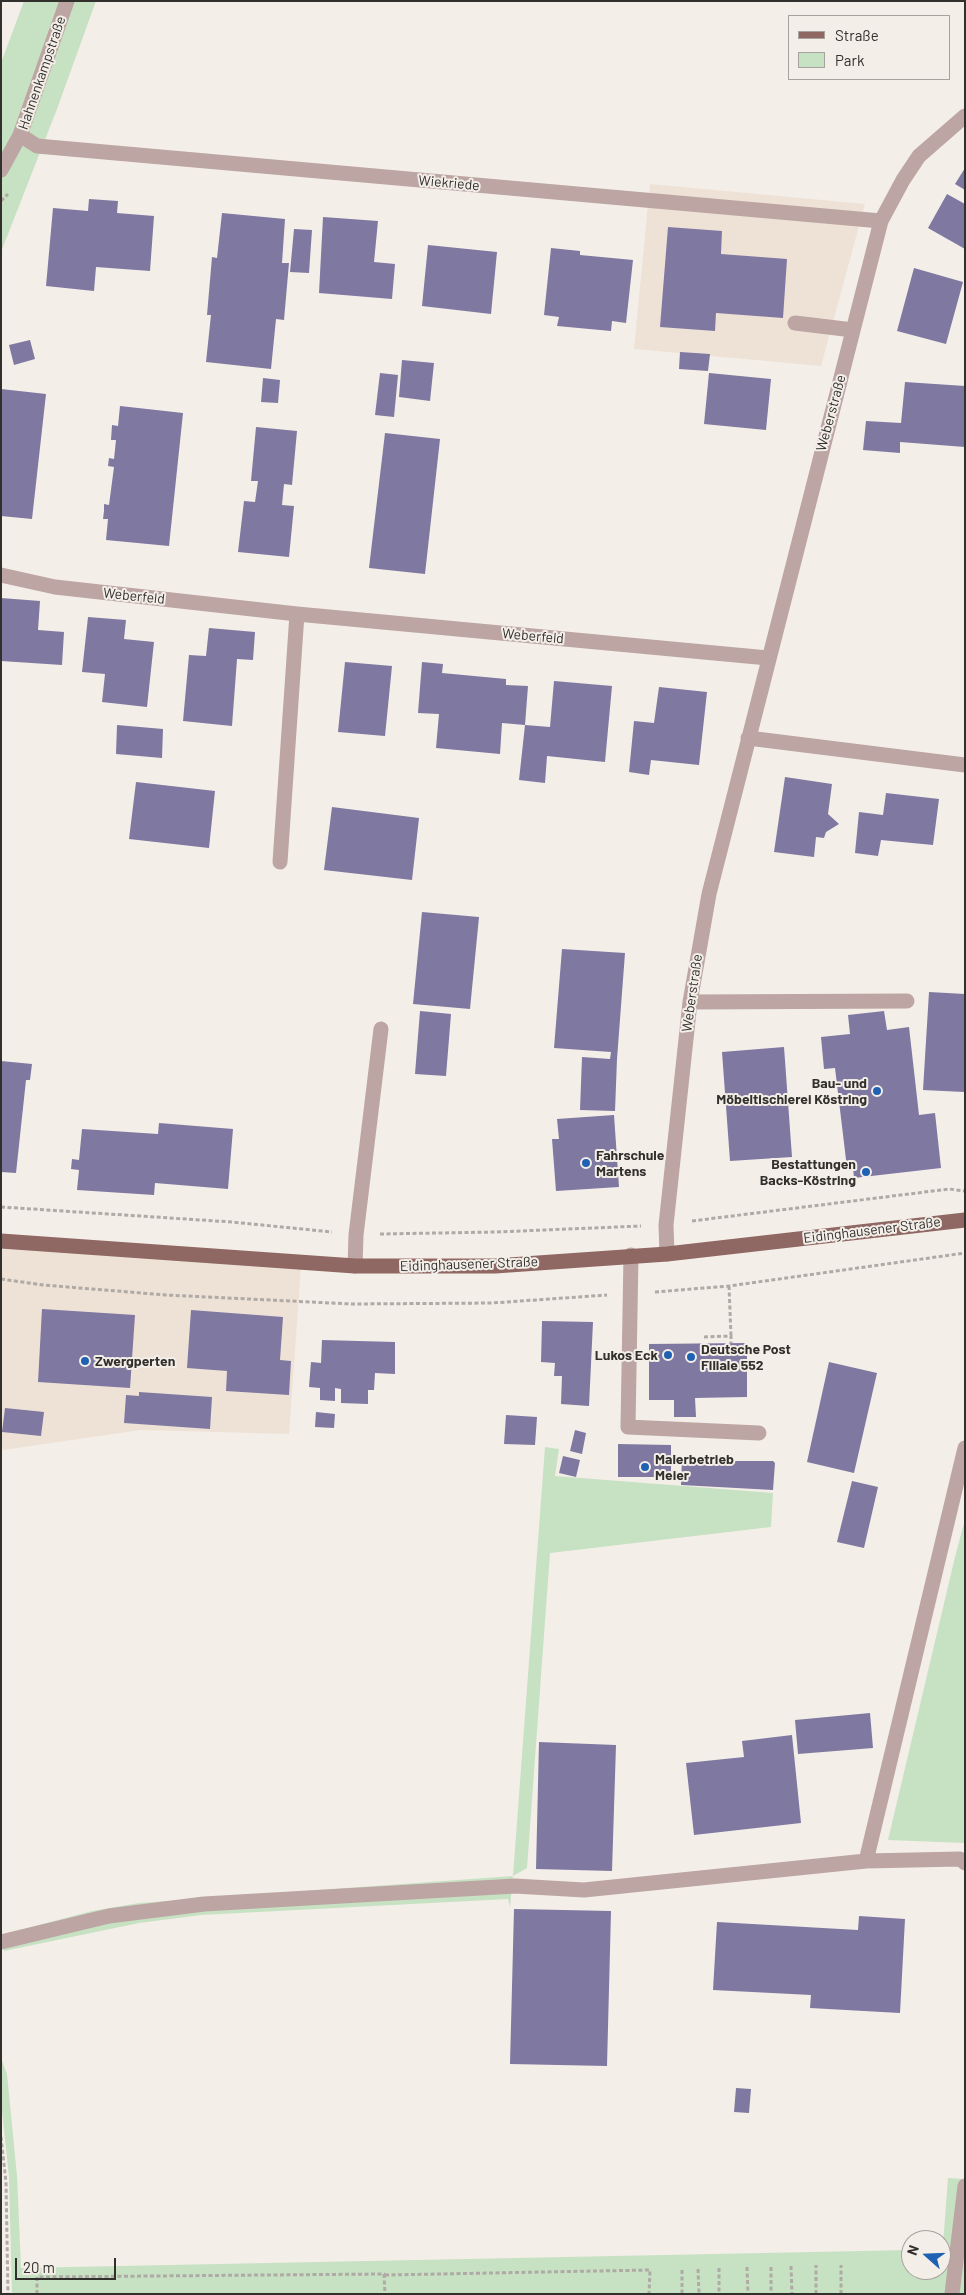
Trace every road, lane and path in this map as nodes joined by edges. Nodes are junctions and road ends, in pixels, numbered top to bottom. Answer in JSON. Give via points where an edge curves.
{"nodes":[{"id":1,"x":67,"y":1,"type":"edge"},
{"id":2,"x":965,"y":116,"type":"edge"},
{"id":3,"x":20,"y":135,"type":"junction"},
{"id":4,"x":1,"y":170,"type":"edge"},
{"id":5,"x":881,"y":221,"type":"junction"},
{"id":6,"x":796,"y":323,"type":"dead end"},
{"id":7,"x":853,"y":330,"type":"junction"},
{"id":8,"x":1,"y":575,"type":"edge"},
{"id":9,"x":297,"y":614,"type":"junction"},
{"id":10,"x":768,"y":658,"type":"junction"},
{"id":11,"x":748,"y":738,"type":"junction"},
{"id":12,"x":965,"y":765,"type":"edge"},
{"id":13,"x":280,"y":862,"type":"dead end"},
{"id":14,"x":907,"y":1001,"type":"dead end"},
{"id":15,"x":690,"y":1002,"type":"junction"},
{"id":16,"x":381,"y":1029,"type":"dead end"},
{"id":17,"x":965,"y":1191,"type":"edge"},
{"id":18,"x":1,"y":1206,"type":"edge"},
{"id":19,"x":965,"y":1220,"type":"edge"},
{"id":20,"x":666,"y":1225,"type":"junction"},
{"id":21,"x":356,"y":1235,"type":"junction"},
{"id":22,"x":1,"y":1241,"type":"edge"},
{"id":23,"x":667,"y":1254,"type":"junction"},
{"id":24,"x":631,"y":1255,"type":"junction"},
{"id":25,"x":354,"y":1266,"type":"junction"},
{"id":26,"x":730,"y":1286,"type":"dead end"},
{"id":27,"x":704,"y":1336,"type":"dead end"},
{"id":28,"x":731,"y":1336,"type":"junction"},
{"id":29,"x":731,"y":1342,"type":"dead end"},
{"id":30,"x":760,"y":1433,"type":"dead end"},
{"id":31,"x":965,"y":1448,"type":"edge"},
{"id":32,"x":866,"y":1861,"type":"junction"},
{"id":33,"x":965,"y":1863,"type":"edge"},
{"id":34,"x":1,"y":1942,"type":"edge"},
{"id":35,"x":1,"y":2138,"type":"edge"},
{"id":36,"x":965,"y":2186,"type":"edge"},
{"id":37,"x":816,"y":2265,"type":"dead end"},
{"id":38,"x":841,"y":2265,"type":"dead end"},
{"id":39,"x":791,"y":2266,"type":"dead end"},
{"id":40,"x":771,"y":2267,"type":"dead end"},
{"id":41,"x":719,"y":2268,"type":"dead end"},
{"id":42,"x":747,"y":2268,"type":"dead end"},
{"id":43,"x":698,"y":2269,"type":"dead end"},
{"id":44,"x":682,"y":2270,"type":"dead end"},
{"id":45,"x":385,"y":2275,"type":"junction"},
{"id":46,"x":8,"y":2294,"type":"edge"},
{"id":47,"x":37,"y":2294,"type":"edge"},
{"id":48,"x":385,"y":2294,"type":"edge"},
{"id":49,"x":650,"y":2294,"type":"edge"},
{"id":50,"x":682,"y":2294,"type":"edge"},
{"id":51,"x":699,"y":2294,"type":"edge"},
{"id":52,"x":719,"y":2294,"type":"edge"},
{"id":53,"x":748,"y":2294,"type":"edge"},
{"id":54,"x":771,"y":2294,"type":"edge"},
{"id":55,"x":792,"y":2294,"type":"edge"},
{"id":56,"x":816,"y":2294,"type":"edge"},
{"id":57,"x":841,"y":2294,"type":"edge"},
{"id":58,"x":952,"y":2294,"type":"edge"}],
"edges":[{"from":1,"to":3,"type":"street","name":"Hahnenkampstraße"},
{"from":2,"to":5,"type":"street","name":"Weberstraße","via":[[919,156]]},
{"from":3,"to":4,"type":"street","name":"Hahnenkampstraße"},
{"from":3,"to":5,"type":"street","name":"Wiekriede","via":[[37,146]]},
{"from":5,"to":7,"type":"street","name":"Weberstraße"},
{"from":6,"to":7,"type":"street"},
{"from":7,"to":10,"type":"street","name":"Weberstraße"},
{"from":8,"to":9,"type":"street","name":"Weberfeld","via":[[55,587]]},
{"from":9,"to":10,"type":"street","name":"Weberfeld"},
{"from":9,"to":13,"type":"street"},
{"from":10,"to":11,"type":"street","name":"Weberstraße"},
{"from":11,"to":12,"type":"street"},
{"from":11,"to":15,"type":"street","name":"Weberstraße","via":[[708,894]]},
{"from":14,"to":15,"type":"street"},
{"from":15,"to":20,"type":"street","name":"Weberstraße"},
{"from":16,"to":21,"type":"street"},
{"from":17,"to":20,"type":"path","via":[[949,1190]]},
{"from":18,"to":21,"type":"path","via":[[232,1222]]},
{"from":19,"to":23,"type":"main road","name":"Eidinghausener Straße"},
{"from":20,"to":21,"type":"path"},
{"from":20,"to":23,"type":"street","name":"Weberstraße"},
{"from":21,"to":25,"type":"street"},
{"from":22,"to":25,"type":"main road","name":"Eidinghausener Straße"},
{"from":23,"to":24,"type":"main road","name":"Eidinghausener Straße"},
{"from":24,"to":25,"type":"main road","name":"Eidinghausener Straße","via":[[495,1266]]},
{"from":24,"to":30,"type":"street","via":[[628,1427]]},
{"from":26,"to":28,"type":"path"},
{"from":27,"to":28,"type":"path"},
{"from":28,"to":29,"type":"path"},
{"from":31,"to":32,"type":"street"},
{"from":32,"to":33,"type":"street","via":[[960,1859]]},
{"from":32,"to":34,"type":"street","via":[[584,1890],[515,1886],[204,1904],[109,1916]]},
{"from":35,"to":46,"type":"path","via":[[6,2182]]},
{"from":36,"to":58,"type":"street"},
{"from":37,"to":56,"type":"path"},
{"from":38,"to":57,"type":"path"},
{"from":39,"to":55,"type":"path"},
{"from":40,"to":54,"type":"path"},
{"from":41,"to":52,"type":"path"},
{"from":42,"to":53,"type":"path"},
{"from":43,"to":51,"type":"path"},
{"from":44,"to":50,"type":"path"},
{"from":45,"to":47,"type":"path","via":[[37,2277]]},
{"from":45,"to":48,"type":"path"},
{"from":45,"to":49,"type":"path","via":[[650,2270]]}]}
